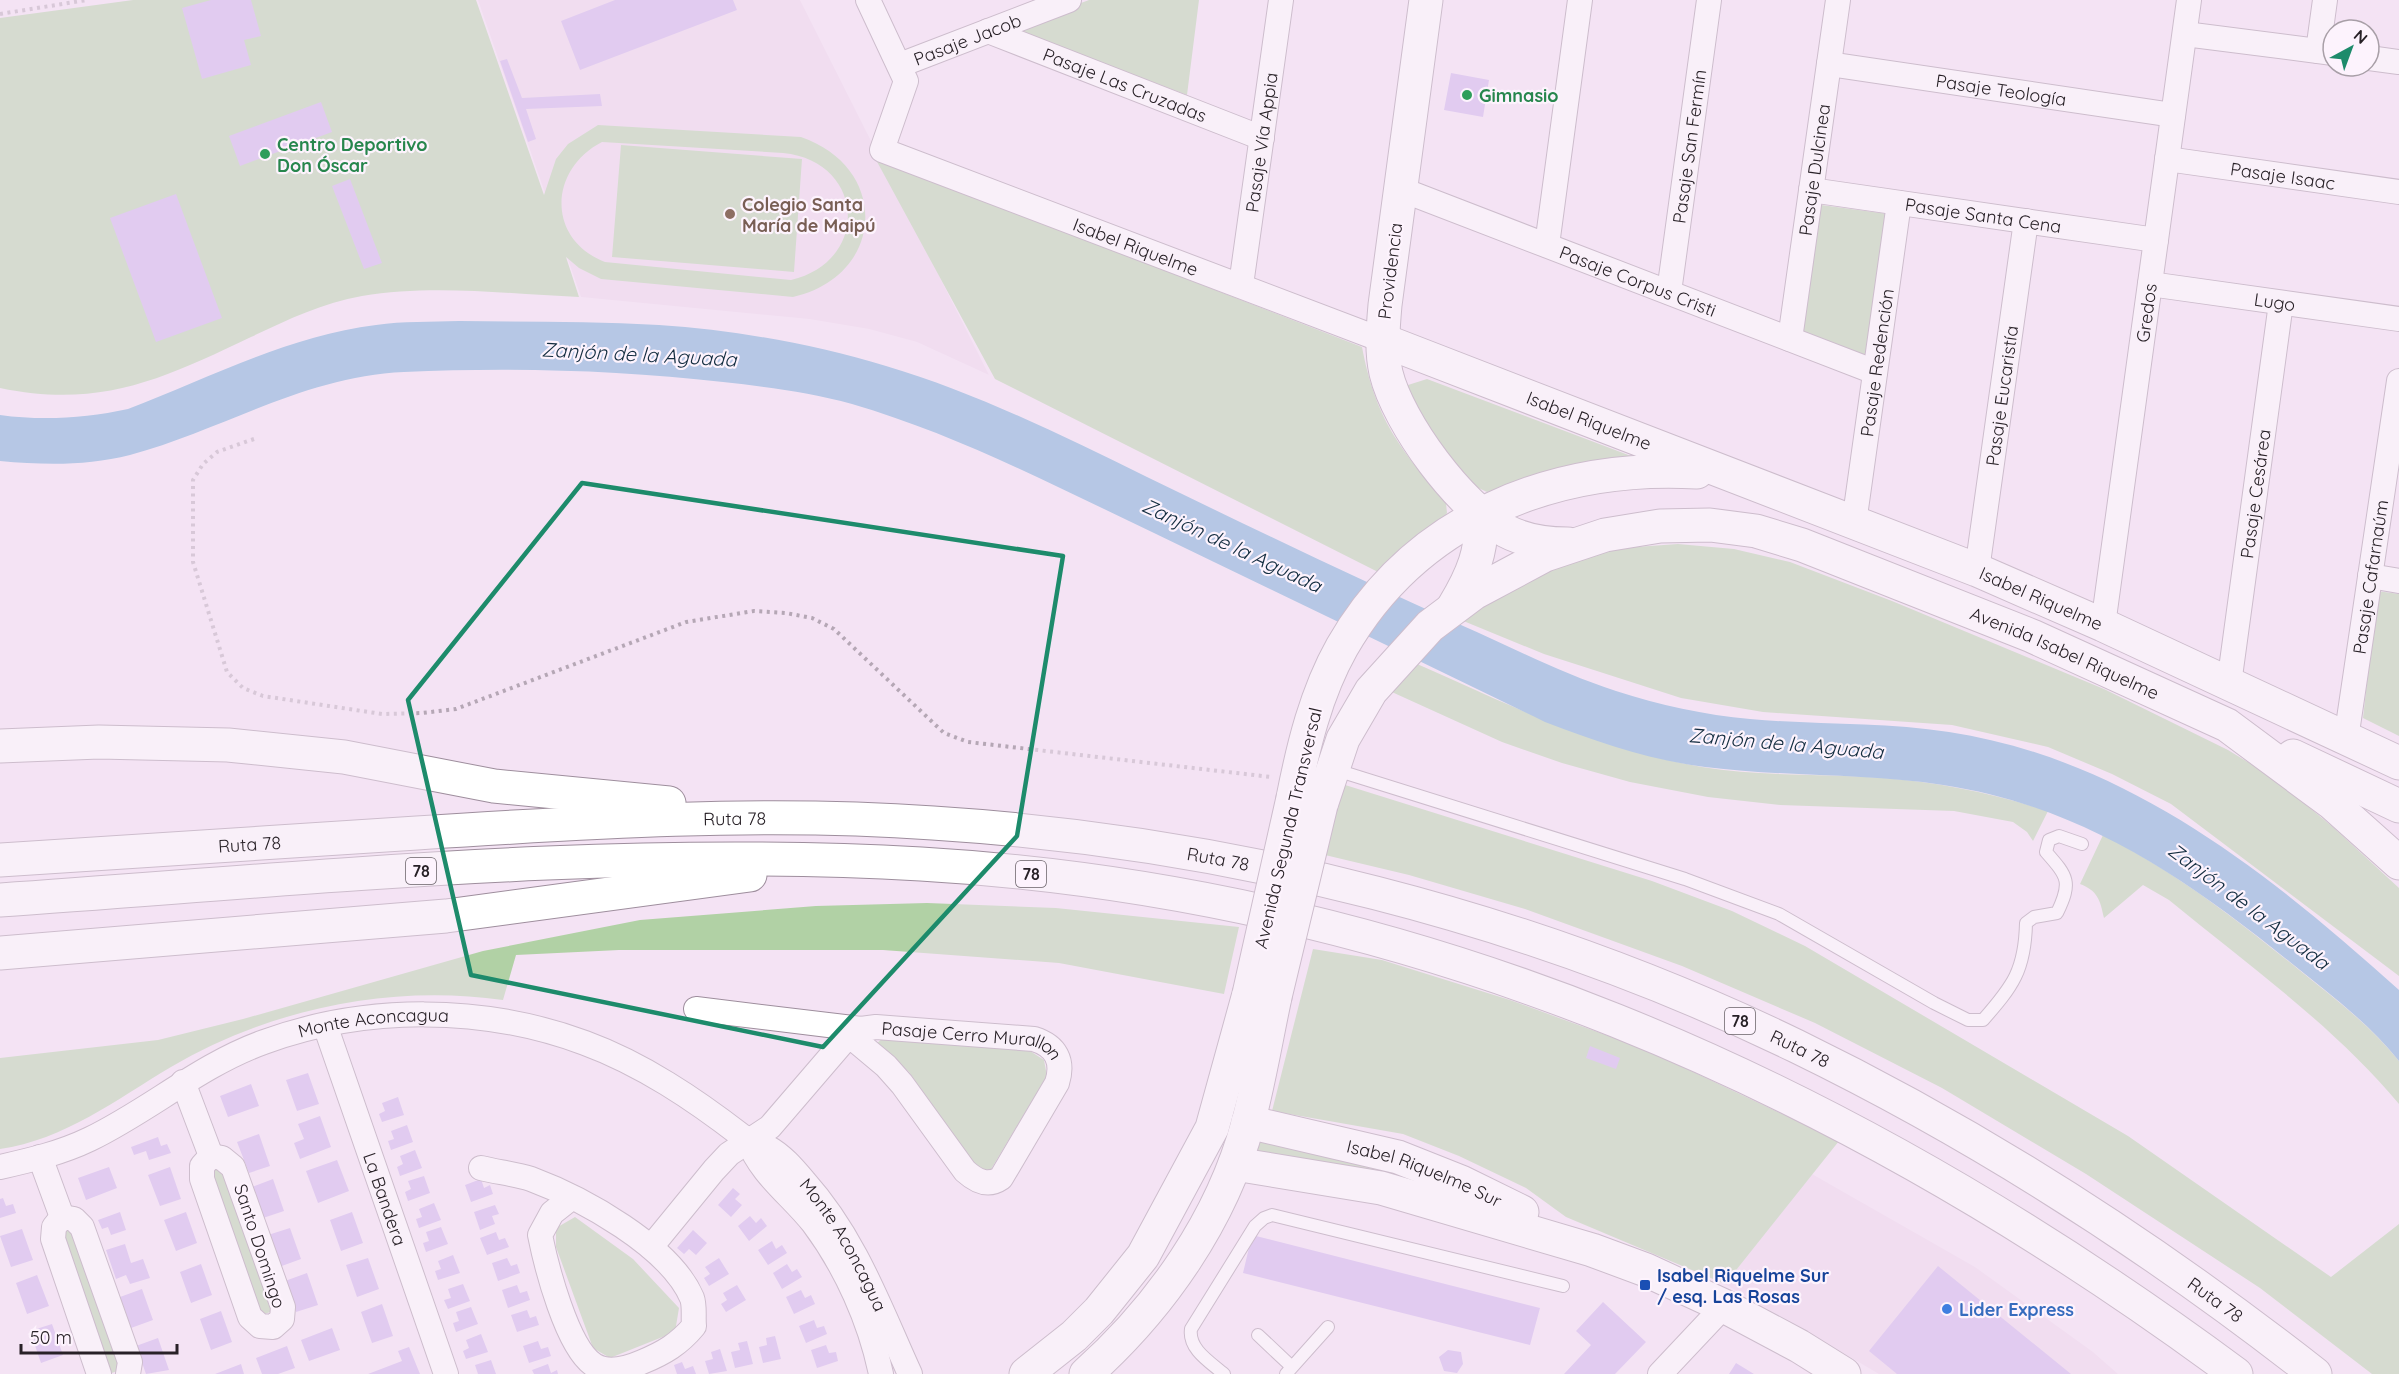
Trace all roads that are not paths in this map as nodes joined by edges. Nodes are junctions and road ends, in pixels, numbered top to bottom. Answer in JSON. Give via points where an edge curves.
{"nodes":[{"id":1,"x":868,"y":0,"type":"edge"},
{"id":2,"x":1069,"y":0,"type":"edge"},
{"id":3,"x":1281,"y":0,"type":"edge"},
{"id":4,"x":1426,"y":0,"type":"edge"},
{"id":5,"x":1580,"y":0,"type":"edge"},
{"id":6,"x":1709,"y":0,"type":"edge"},
{"id":7,"x":1838,"y":0,"type":"edge"},
{"id":8,"x":2189,"y":0,"type":"edge"},
{"id":9,"x":2325,"y":0,"type":"edge"},
{"id":10,"x":2325,"y":18,"type":"edge"},
{"id":11,"x":988,"y":31,"type":"junction"},
{"id":12,"x":2185,"y":34,"type":"junction"},
{"id":13,"x":2321,"y":51,"type":"edge"},
{"id":14,"x":2381,"y":60,"type":"edge"},
{"id":15,"x":2399,"y":62,"type":"edge"},
{"id":16,"x":1829,"y":64,"type":"junction"},
{"id":17,"x":900,"y":65,"type":"junction"},
{"id":18,"x":2173,"y":116,"type":"junction"},
{"id":19,"x":1262,"y":138,"type":"junction"},
{"id":20,"x":2167,"y":159,"type":"junction"},
{"id":21,"x":1400,"y":189,"type":"junction"},
{"id":22,"x":1811,"y":190,"type":"junction"},
{"id":23,"x":2399,"y":192,"type":"edge"},
{"id":24,"x":1899,"y":203,"type":"junction"},
{"id":25,"x":2026,"y":221,"type":"junction"},
{"id":26,"x":2156,"y":240,"type":"junction"},
{"id":27,"x":1547,"y":245,"type":"junction"},
{"id":28,"x":2150,"y":284,"type":"junction"},
{"id":29,"x":1241,"y":285,"type":"junction"},
{"id":30,"x":1669,"y":292,"type":"junction"},
{"id":31,"x":2281,"y":303,"type":"junction"},
{"id":32,"x":2399,"y":319,"type":"edge"},
{"id":33,"x":1790,"y":339,"type":"junction"},
{"id":34,"x":1382,"y":340,"type":"junction"},
{"id":35,"x":1875,"y":372,"type":"junction"},
{"id":36,"x":2399,"y":381,"type":"edge"},
{"id":37,"x":2394,"y":452,"type":"edge"},
{"id":38,"x":1746,"y":482,"type":"junction"},
{"id":39,"x":1480,"y":515,"type":"junction"},
{"id":40,"x":1854,"y":523,"type":"junction"},
{"id":41,"x":1688,"y":525,"type":"joint"},
{"id":42,"x":1576,"y":544,"type":"junction"},
{"id":43,"x":1977,"y":570,"type":"junction"},
{"id":44,"x":2370,"y":576,"type":"junction"},
{"id":45,"x":2399,"y":580,"type":"edge"},
{"id":46,"x":1452,"y":609,"type":"junction"},
{"id":47,"x":2103,"y":625,"type":"junction"},
{"id":48,"x":2229,"y":684,"type":"junction"},
{"id":49,"x":2227,"y":725,"type":"junction"},
{"id":50,"x":0,"y":746,"type":"edge"},
{"id":51,"x":2372,"y":750,"type":"edge"},
{"id":52,"x":1332,"y":769,"type":"junction"},
{"id":53,"x":2399,"y":773,"type":"edge"},
{"id":54,"x":1298,"y":793,"type":"junction"},
{"id":55,"x":2399,"y":806,"type":"edge"},
{"id":56,"x":783,"y":819,"type":"junction"},
{"id":57,"x":2082,"y":844,"type":"dead end"},
{"id":58,"x":0,"y":860,"type":"edge"},
{"id":59,"x":842,"y":861,"type":"junction"},
{"id":60,"x":2399,"y":863,"type":"edge"},
{"id":61,"x":0,"y":900,"type":"edge"},
{"id":62,"x":0,"y":953,"type":"edge"},
{"id":63,"x":1262,"y":996,"type":"junction"},
{"id":64,"x":696,"y":1009,"type":"dead end"},
{"id":65,"x":325,"y":1024,"type":"junction"},
{"id":66,"x":855,"y":1032,"type":"junction"},
{"id":67,"x":183,"y":1082,"type":"junction"},
{"id":68,"x":1248,"y":1122,"type":"junction"},
{"id":69,"x":748,"y":1140,"type":"junction"},
{"id":70,"x":1202,"y":1150,"type":"junction"},
{"id":71,"x":211,"y":1156,"type":"junction"},
{"id":72,"x":40,"y":1157,"type":"junction"},
{"id":73,"x":1234,"y":1164,"type":"junction"},
{"id":74,"x":0,"y":1167,"type":"edge"},
{"id":75,"x":481,"y":1168,"type":"dead end"},
{"id":76,"x":571,"y":1198,"type":"junction"},
{"id":77,"x":62,"y":1217,"type":"junction"},
{"id":78,"x":651,"y":1247,"type":"junction"},
{"id":79,"x":1592,"y":1250,"type":"junction"},
{"id":80,"x":1563,"y":1286,"type":"dead end"},
{"id":81,"x":1724,"y":1306,"type":"junction"},
{"id":82,"x":1328,"y":1327,"type":"dead end"},
{"id":83,"x":1258,"y":1335,"type":"dead end"},
{"id":84,"x":1289,"y":1371,"type":"edge"},
{"id":85,"x":99,"y":1374,"type":"edge"},
{"id":86,"x":128,"y":1374,"type":"edge"},
{"id":87,"x":446,"y":1374,"type":"edge"},
{"id":88,"x":881,"y":1374,"type":"edge"},
{"id":89,"x":910,"y":1374,"type":"edge"},
{"id":90,"x":1026,"y":1374,"type":"edge"},
{"id":91,"x":1086,"y":1374,"type":"edge"},
{"id":92,"x":1224,"y":1374,"type":"edge"},
{"id":93,"x":1660,"y":1374,"type":"edge"},
{"id":94,"x":1844,"y":1374,"type":"edge"},
{"id":95,"x":2236,"y":1374,"type":"edge"},
{"id":96,"x":2315,"y":1374,"type":"edge"}],
"edges":[{"from":1,"to":17,"type":"street"},
{"from":2,"to":11,"type":"street","name":"Pasaje Jacob"},
{"from":3,"to":19,"type":"street","name":"Pasaje Vía Appia"},
{"from":4,"to":21,"type":"main road","name":"Providencia"},
{"from":5,"to":27,"type":"street"},
{"from":6,"to":30,"type":"street","name":"Pasaje San Fermín"},
{"from":7,"to":16,"type":"street","name":"Pasaje Dulcinea"},
{"from":8,"to":12,"type":"street","name":"Gredos"},
{"from":9,"to":10,"type":"street"},
{"from":11,"to":17,"type":"street","name":"Pasaje Jacob"},
{"from":11,"to":19,"type":"street","name":"Pasaje Las Cruzadas"},
{"from":12,"to":13,"type":"street"},
{"from":12,"to":18,"type":"street","name":"Gredos"},
{"from":14,"to":15,"type":"street"},
{"from":16,"to":18,"type":"street","name":"Pasaje Teología"},
{"from":16,"to":22,"type":"street","name":"Pasaje Dulcinea"},
{"from":17,"to":29,"type":"street","name":"Isabel Riquelme","via":[[905,89],[882,150]]},
{"from":18,"to":20,"type":"street","name":"Gredos"},
{"from":19,"to":29,"type":"street","name":"Pasaje Vía Appia"},
{"from":20,"to":23,"type":"street","name":"Pasaje Isaac"},
{"from":20,"to":26,"type":"street","name":"Gredos"},
{"from":21,"to":27,"type":"street","name":"Pasaje Corpus Cristi"},
{"from":21,"to":34,"type":"main road","name":"Providencia"},
{"from":22,"to":24,"type":"street","name":"Pasaje Santa Cena"},
{"from":22,"to":33,"type":"street","name":"Pasaje Dulcinea"},
{"from":24,"to":25,"type":"street","name":"Pasaje Santa Cena"},
{"from":24,"to":35,"type":"street","name":"Pasaje Redención"},
{"from":25,"to":26,"type":"street","name":"Pasaje Santa Cena"},
{"from":25,"to":43,"type":"street","name":"Pasaje Eucaristía"},
{"from":26,"to":28,"type":"street","name":"Gredos"},
{"from":27,"to":30,"type":"street","name":"Pasaje Corpus Cristi"},
{"from":28,"to":31,"type":"street","name":"Lugo"},
{"from":28,"to":47,"type":"street","name":"Gredos"},
{"from":29,"to":34,"type":"street","name":"Isabel Riquelme"},
{"from":30,"to":33,"type":"street","name":"Pasaje Corpus Cristi"},
{"from":31,"to":32,"type":"street","name":"Lugo"},
{"from":31,"to":48,"type":"street","name":"Pasaje Cesárea"},
{"from":33,"to":35,"type":"street","name":"Pasaje Corpus Cristi"},
{"from":34,"to":38,"type":"main road","name":"Isabel Riquelme"},
{"from":34,"to":39,"type":"main road","name":"Providencia","via":[[1390,386],[1405,420],[1442,472]]},
{"from":35,"to":40,"type":"street","name":"Pasaje Redención"},
{"from":36,"to":37,"type":"street","name":"Pasaje Cafarnaúm"},
{"from":37,"to":44,"type":"street","name":"Pasaje Cafarnaúm"},
{"from":38,"to":39,"type":"main road","name":"Avenida Segunda Transversal","via":[[1698,472],[1652,470],[1610,474],[1550,486]]},
{"from":38,"to":40,"type":"main road","name":"Isabel Riquelme"},
{"from":39,"to":42,"type":"main road","name":"Providencia","via":[[1519,537]]},
{"from":39,"to":46,"type":"main road","via":[[1481,544],[1476,562]]},
{"from":39,"to":54,"type":"main road","name":"Avenida Segunda Transversal","via":[[1428,548],[1399,574],[1342,647],[1316,705]]},
{"from":40,"to":43,"type":"main road","name":"Isabel Riquelme"},
{"from":41,"to":42,"type":"main road","name":"Avenida Segunda Transversal","via":[[1629,530]]},
{"from":41,"to":49,"type":"main road","name":"Avenida Isabel Riquelme","via":[[1756,531],[1802,544],[2032,636]]},
{"from":42,"to":46,"type":"main road","name":"Avenida Segunda Transversal","via":[[1513,570]]},
{"from":43,"to":47,"type":"main road","name":"Isabel Riquelme"},
{"from":44,"to":45,"type":"street"},
{"from":44,"to":51,"type":"street","name":"Pasaje Cafarnaúm"},
{"from":46,"to":52,"type":"main road","name":"Avenida Segunda Transversal","via":[[1385,674],[1357,712]]},
{"from":47,"to":48,"type":"main road","name":"Isabel Riquelme"},
{"from":48,"to":51,"type":"main road","name":"Isabel Riquelme"},
{"from":49,"to":55,"type":"main road"},
{"from":49,"to":60,"type":"main road","name":"Avenida Isabel Riquelme","via":[[2332,803]]},
{"from":50,"to":56,"type":"main road","via":[[161,742],[283,750],[494,786],[706,806]]},
{"from":51,"to":53,"type":"main road"},
{"from":52,"to":54,"type":"main road","name":"Avenida Segunda Transversal"},
{"from":52,"to":57,"type":"lane","via":[[1685,879],[1779,914],[1968,1020],[1983,1020],[2012,987],[2026,946],[2026,923],[2057,913],[2067,892],[2066,876],[2046,852],[2049,840],[2059,836]]},
{"from":54,"to":63,"type":"main road","name":"Avenida Segunda Transversal","bridge":true},
{"from":56,"to":58,"type":"main road","name":"Ruta 78","number":"78","via":[[504,827]]},
{"from":56,"to":96,"type":"main road","name":"Ruta 78","number":"78","via":[[988,827],[1202,855],[1364,890],[1571,953],[1761,1030],[1942,1123],[2092,1214]]},
{"from":59,"to":61,"type":"main road","number":"78","via":[[682,859],[520,865]]},
{"from":59,"to":62,"type":"main road","via":[[446,916]]},
{"from":59,"to":95,"type":"main road","number":"78","via":[[996,870],[1219,902],[1422,952],[1548,994],[1700,1054],[1896,1152],[2119,1289]]},
{"from":63,"to":68,"type":"main road","name":"Avenida Segunda Transversal"},
{"from":63,"to":70,"type":"main road","name":"Avenida Segunda Transversal"},
{"from":64,"to":66,"type":"street"},
{"from":65,"to":67,"type":"street","name":"Monte Aconcagua","via":[[264,1042]]},
{"from":65,"to":69,"type":"street","name":"Monte Aconcagua","via":[[425,1014],[547,1031],[585,1043],[658,1078]]},
{"from":65,"to":87,"type":"street","name":"La Bandera"},
{"from":66,"to":66,"type":"street","name":"Pasaje Cerro Murallon","via":[[886,1066],[965,1171],[982,1182],[994,1183],[1001,1178],[1058,1083],[1062,1068],[1056,1052],[1034,1039],[876,1027]]},
{"from":66,"to":69,"type":"street","name":"Pasaje Cerro Murallon","via":[[770,1127]]},
{"from":67,"to":71,"type":"street"},
{"from":67,"to":72,"type":"street","name":"Monte Aconcagua","via":[[91,1139]]},
{"from":68,"to":70,"type":"main road"},
{"from":68,"to":73,"type":"main road","name":"Avenida Segunda Transversal"},
{"from":68,"to":79,"type":"main road","name":"Isabel Riquelme Sur","via":[[1426,1167]]},
{"from":69,"to":78,"type":"street","name":"Pasaje Cerro Murallon","via":[[714,1170]]},
{"from":69,"to":88,"type":"street","name":"Monte Aconcagua","via":[[762,1166],[813,1223],[832,1251],[860,1310]]},
{"from":69,"to":89,"type":"street","name":"Monte Aconcagua","via":[[782,1157],[832,1217],[872,1285]]},
{"from":70,"to":90,"type":"main road","name":"Avenida Segunda Transversal","via":[[1143,1256],[1074,1336]]},
{"from":71,"to":71,"type":"street","name":"Santo Domingo","via":[[202,1166],[202,1179],[250,1317],[260,1326],[273,1327],[282,1319],[283,1307],[237,1178],[229,1161]]},
{"from":72,"to":74,"type":"street","name":"Monte Aconcagua"},
{"from":72,"to":77,"type":"street"},
{"from":73,"to":79,"type":"main road","name":"Isabel Riquelme Sur","via":[[1381,1188]]},
{"from":73,"to":91,"type":"main road","name":"Avenida Segunda Transversal","via":[[1200,1235],[1177,1272],[1150,1307]]},
{"from":75,"to":76,"type":"street","via":[[530,1179]]},
{"from":76,"to":78,"type":"street"},
{"from":76,"to":78,"type":"street","via":[[552,1213],[540,1235],[557,1299],[579,1347],[593,1365],[608,1370],[634,1365],[673,1347],[694,1326],[692,1299]]},
{"from":77,"to":85,"type":"street","via":[[54,1227],[53,1239]]},
{"from":77,"to":86,"type":"street","via":[[74,1219],[82,1227],[130,1362]]},
{"from":79,"to":81,"type":"main road","name":"Isabel Riquelme Sur"},
{"from":80,"to":92,"type":"lane","via":[[1272,1215],[1255,1226],[1191,1329],[1195,1348]]},
{"from":81,"to":93,"type":"street"},
{"from":81,"to":94,"type":"main road","name":"Isabel Riquelme Sur"},
{"from":82,"to":84,"type":"lane"},
{"from":83,"to":84,"type":"lane"}]}
